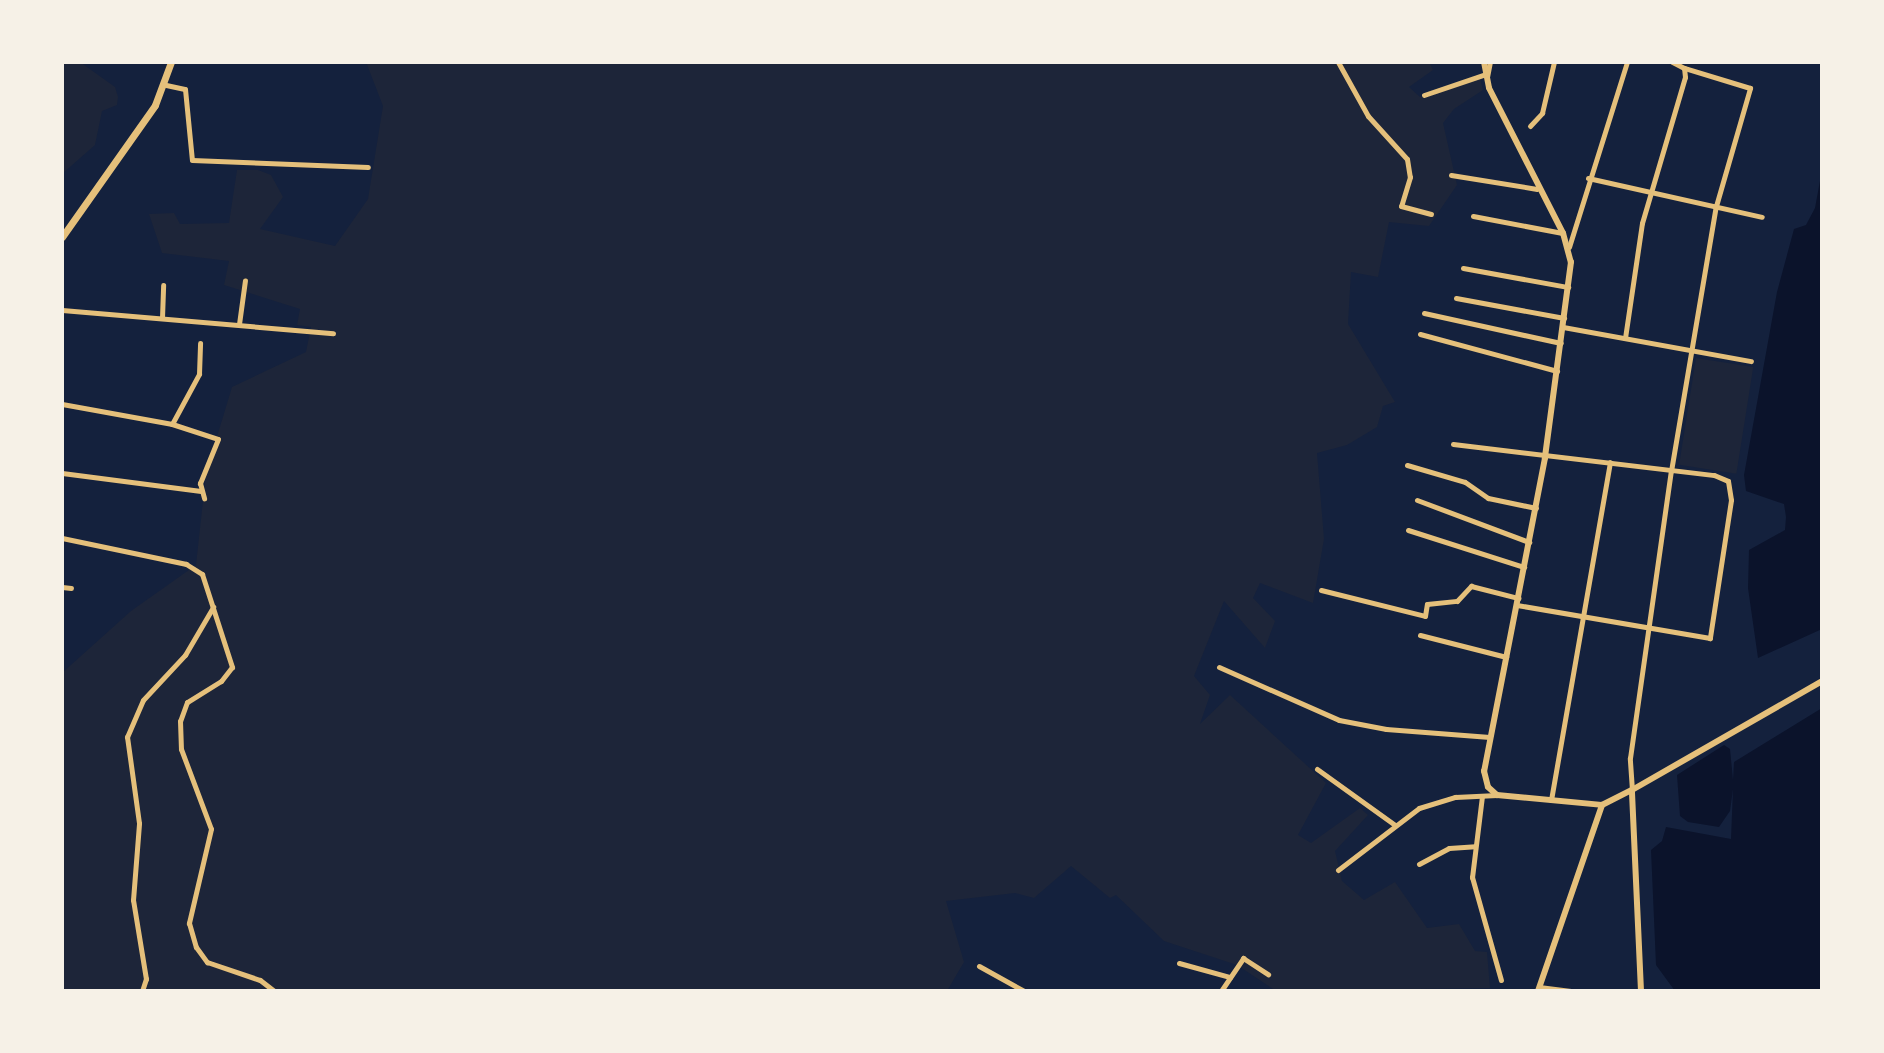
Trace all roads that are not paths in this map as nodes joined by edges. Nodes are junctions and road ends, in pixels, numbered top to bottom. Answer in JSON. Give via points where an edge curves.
{"nodes":[{"id":1,"x":171,"y":62,"type":"edge"},
{"id":2,"x":1338,"y":62,"type":"edge"},
{"id":3,"x":1484,"y":62,"type":"edge"},
{"id":4,"x":1490,"y":62,"type":"edge"},
{"id":5,"x":1554,"y":62,"type":"edge"},
{"id":6,"x":1627,"y":62,"type":"edge"},
{"id":7,"x":1672,"y":62,"type":"edge"},
{"id":8,"x":1684,"y":68,"type":"junction"},
{"id":9,"x":1487,"y":75,"type":"junction"},
{"id":10,"x":166,"y":85,"type":"junction"},
{"id":11,"x":1424,"y":95,"type":"dead end"},
{"id":12,"x":1530,"y":126,"type":"dead end"},
{"id":13,"x":368,"y":167,"type":"dead end"},
{"id":14,"x":1451,"y":175,"type":"dead end"},
{"id":15,"x":1588,"y":178,"type":"junction"},
{"id":16,"x":1537,"y":189,"type":"junction"},
{"id":17,"x":1651,"y":192,"type":"junction"},
{"id":18,"x":1716,"y":206,"type":"junction"},
{"id":19,"x":1431,"y":214,"type":"dead end"},
{"id":20,"x":1473,"y":216,"type":"dead end"},
{"id":21,"x":1762,"y":217,"type":"dead end"},
{"id":22,"x":1563,"y":233,"type":"junction"},
{"id":23,"x":62,"y":237,"type":"edge"},
{"id":24,"x":1569,"y":247,"type":"junction"},
{"id":25,"x":1463,"y":268,"type":"dead end"},
{"id":26,"x":245,"y":280,"type":"dead end"},
{"id":27,"x":163,"y":285,"type":"dead end"},
{"id":28,"x":1568,"y":287,"type":"junction"},
{"id":29,"x":1456,"y":298,"type":"dead end"},
{"id":30,"x":62,"y":310,"type":"edge"},
{"id":31,"x":1424,"y":313,"type":"dead end"},
{"id":32,"x":162,"y":318,"type":"junction"},
{"id":33,"x":1564,"y":318,"type":"junction"},
{"id":34,"x":239,"y":324,"type":"junction"},
{"id":35,"x":1563,"y":327,"type":"junction"},
{"id":36,"x":333,"y":333,"type":"dead end"},
{"id":37,"x":1420,"y":334,"type":"dead end"},
{"id":38,"x":1625,"y":338,"type":"junction"},
{"id":39,"x":200,"y":343,"type":"dead end"},
{"id":40,"x":1561,"y":343,"type":"junction"},
{"id":41,"x":1692,"y":352,"type":"junction"},
{"id":42,"x":1751,"y":361,"type":"dead end"},
{"id":43,"x":1557,"y":371,"type":"junction"},
{"id":44,"x":62,"y":404,"type":"edge"},
{"id":45,"x":172,"y":424,"type":"junction"},
{"id":46,"x":1453,"y":444,"type":"dead end"},
{"id":47,"x":1545,"y":458,"type":"junction"},
{"id":48,"x":1610,"y":462,"type":"junction"},
{"id":49,"x":1407,"y":465,"type":"dead end"},
{"id":50,"x":1671,"y":471,"type":"junction"},
{"id":51,"x":62,"y":473,"type":"edge"},
{"id":52,"x":201,"y":491,"type":"junction"},
{"id":53,"x":204,"y":498,"type":"dead end"},
{"id":54,"x":1417,"y":500,"type":"dead end"},
{"id":55,"x":1536,"y":508,"type":"junction"},
{"id":56,"x":1408,"y":530,"type":"dead end"},
{"id":57,"x":62,"y":538,"type":"edge"},
{"id":58,"x":1529,"y":542,"type":"junction"},
{"id":59,"x":1524,"y":567,"type":"junction"},
{"id":60,"x":62,"y":587,"type":"edge"},
{"id":61,"x":71,"y":588,"type":"dead end"},
{"id":62,"x":1321,"y":590,"type":"dead end"},
{"id":63,"x":1517,"y":602,"type":"junction"},
{"id":64,"x":214,"y":606,"type":"junction"},
{"id":65,"x":1582,"y":617,"type":"junction"},
{"id":66,"x":1649,"y":630,"type":"junction"},
{"id":67,"x":1420,"y":635,"type":"dead end"},
{"id":68,"x":1506,"y":657,"type":"junction"},
{"id":69,"x":1219,"y":667,"type":"dead end"},
{"id":70,"x":1822,"y":681,"type":"edge"},
{"id":71,"x":1490,"y":737,"type":"junction"},
{"id":72,"x":1317,"y":769,"type":"dead end"},
{"id":73,"x":1632,"y":790,"type":"junction"},
{"id":74,"x":1497,"y":795,"type":"junction"},
{"id":75,"x":1482,"y":796,"type":"junction"},
{"id":76,"x":1550,"y":801,"type":"junction"},
{"id":77,"x":1602,"y":805,"type":"junction"},
{"id":78,"x":1395,"y":825,"type":"junction"},
{"id":79,"x":1475,"y":846,"type":"junction"},
{"id":80,"x":1419,"y":864,"type":"dead end"},
{"id":81,"x":1338,"y":870,"type":"dead end"},
{"id":82,"x":1179,"y":963,"type":"dead end"},
{"id":83,"x":979,"y":966,"type":"dead end"},
{"id":84,"x":1268,"y":974,"type":"dead end"},
{"id":85,"x":1230,"y":977,"type":"junction"},
{"id":86,"x":1501,"y":980,"type":"dead end"},
{"id":87,"x":1538,"y":989,"type":"edge"},
{"id":88,"x":142,"y":991,"type":"edge"},
{"id":89,"x":274,"y":991,"type":"edge"},
{"id":90,"x":1024,"y":991,"type":"edge"},
{"id":91,"x":1221,"y":991,"type":"edge"},
{"id":92,"x":1573,"y":991,"type":"edge"},
{"id":93,"x":1641,"y":991,"type":"edge"}],
"edges":[{"from":1,"to":10,"type":"main road"},
{"from":2,"to":19,"type":"street","via":[[1368,116],[1407,159],[1410,177],[1401,206]]},
{"from":3,"to":9,"type":"street"},
{"from":4,"to":9,"type":"street"},
{"from":5,"to":12,"type":"street","via":[[1542,113]]},
{"from":6,"to":15,"type":"street"},
{"from":7,"to":8,"type":"street"},
{"from":8,"to":17,"type":"street"},
{"from":8,"to":18,"type":"street","via":[[1750,88]]},
{"from":9,"to":11,"type":"street"},
{"from":9,"to":16,"type":"street"},
{"from":10,"to":13,"type":"street","via":[[185,89],[192,160]]},
{"from":10,"to":23,"type":"main road"},
{"from":14,"to":16,"type":"street"},
{"from":15,"to":17,"type":"street"},
{"from":15,"to":24,"type":"street"},
{"from":16,"to":22,"type":"street"},
{"from":17,"to":18,"type":"street"},
{"from":17,"to":38,"type":"street"},
{"from":18,"to":21,"type":"street"},
{"from":18,"to":41,"type":"street"},
{"from":20,"to":22,"type":"street"},
{"from":22,"to":24,"type":"street"},
{"from":24,"to":28,"type":"street"},
{"from":25,"to":28,"type":"street"},
{"from":26,"to":34,"type":"street"},
{"from":27,"to":32,"type":"street"},
{"from":28,"to":33,"type":"street"},
{"from":29,"to":33,"type":"street"},
{"from":30,"to":32,"type":"street"},
{"from":31,"to":40,"type":"street"},
{"from":32,"to":34,"type":"street"},
{"from":33,"to":35,"type":"street"},
{"from":34,"to":36,"type":"street"},
{"from":35,"to":38,"type":"street"},
{"from":35,"to":40,"type":"street"},
{"from":37,"to":43,"type":"street"},
{"from":38,"to":41,"type":"street"},
{"from":39,"to":45,"type":"street","via":[[199,374]]},
{"from":40,"to":43,"type":"street"},
{"from":41,"to":42,"type":"street"},
{"from":41,"to":50,"type":"street"},
{"from":43,"to":47,"type":"street"},
{"from":44,"to":45,"type":"street"},
{"from":45,"to":52,"type":"street","via":[[219,441]]},
{"from":46,"to":47,"type":"street"},
{"from":47,"to":48,"type":"street"},
{"from":47,"to":55,"type":"street"},
{"from":48,"to":50,"type":"street"},
{"from":48,"to":65,"type":"street"},
{"from":49,"to":55,"type":"street","via":[[1465,482],[1488,498]]},
{"from":50,"to":66,"type":"street"},
{"from":50,"to":66,"type":"street","via":[[1714,475],[1730,485],[1715,632],[1710,638]]},
{"from":51,"to":52,"type":"street"},
{"from":52,"to":53,"type":"street"},
{"from":54,"to":58,"type":"street"},
{"from":55,"to":58,"type":"street"},
{"from":56,"to":59,"type":"street"},
{"from":57,"to":64,"type":"street","via":[[195,567]]},
{"from":58,"to":59,"type":"street"},
{"from":59,"to":63,"type":"street"},
{"from":60,"to":61,"type":"street"},
{"from":62,"to":63,"type":"street","via":[[1425,616],[1427,604],[1457,601],[1471,586]]},
{"from":63,"to":65,"type":"street"},
{"from":63,"to":68,"type":"street"},
{"from":64,"to":88,"type":"street","via":[[185,655],[143,700],[127,737],[139,823],[133,900],[146,979]]},
{"from":64,"to":89,"type":"street","via":[[232,667],[221,681],[187,702],[179,727],[181,749],[211,829],[189,923],[207,962],[260,980]]},
{"from":65,"to":66,"type":"street"},
{"from":65,"to":76,"type":"street"},
{"from":66,"to":73,"type":"street","via":[[1630,758]]},
{"from":67,"to":68,"type":"street"},
{"from":68,"to":71,"type":"street"},
{"from":69,"to":71,"type":"street","via":[[1339,720]]},
{"from":70,"to":73,"type":"street"},
{"from":71,"to":74,"type":"street","via":[[1484,771],[1488,787]]},
{"from":72,"to":78,"type":"street"},
{"from":73,"to":77,"type":"street"},
{"from":73,"to":93,"type":"street"},
{"from":74,"to":75,"type":"street"},
{"from":74,"to":76,"type":"street"},
{"from":75,"to":78,"type":"street","via":[[1455,797],[1419,808]]},
{"from":75,"to":79,"type":"street"},
{"from":76,"to":77,"type":"street"},
{"from":77,"to":87,"type":"street"},
{"from":78,"to":81,"type":"street"},
{"from":79,"to":80,"type":"street","via":[[1449,848]]},
{"from":79,"to":86,"type":"street","via":[[1472,877]]},
{"from":82,"to":85,"type":"street"},
{"from":83,"to":90,"type":"street"},
{"from":84,"to":85,"type":"street","via":[[1243,958]]},
{"from":85,"to":91,"type":"street"},
{"from":87,"to":92,"type":"street"}]}
